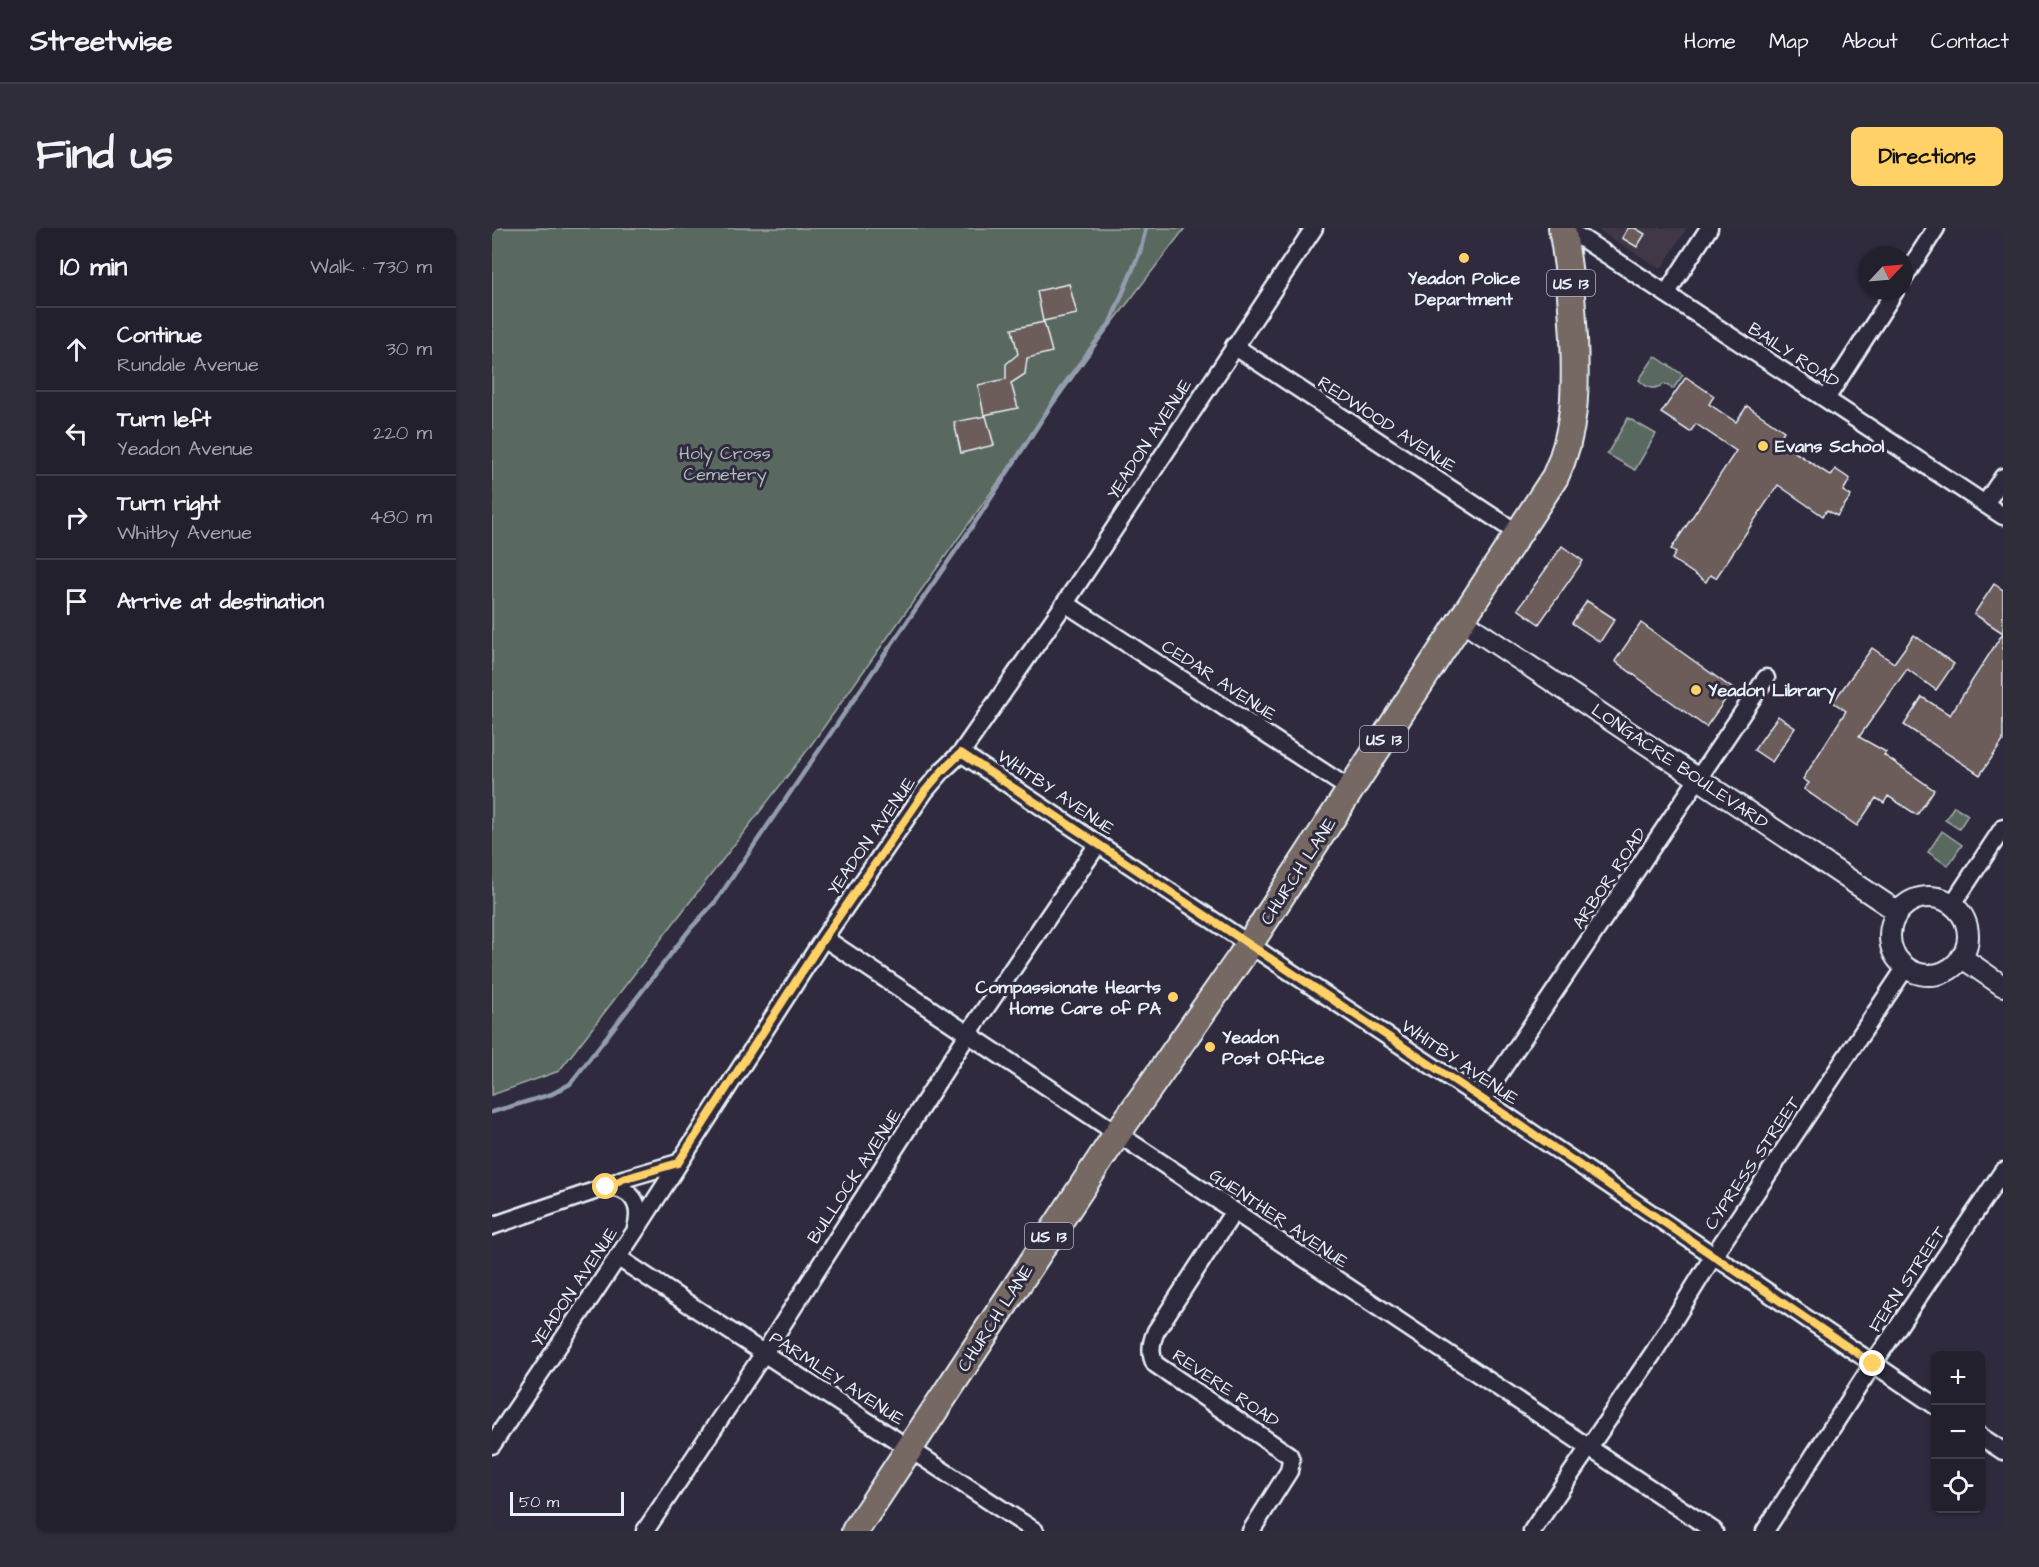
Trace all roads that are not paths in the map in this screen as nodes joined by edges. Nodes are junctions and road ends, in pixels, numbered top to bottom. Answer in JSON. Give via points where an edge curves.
{"nodes":[{"id":1,"x":1314,"y":228,"type":"edge"},
{"id":2,"x":1562,"y":228,"type":"edge"},
{"id":3,"x":1709,"y":228,"type":"edge"},
{"id":4,"x":1936,"y":228,"type":"edge"},
{"id":5,"x":1913,"y":264,"type":"edge"},
{"id":6,"x":1666,"y":294,"type":"junction"},
{"id":7,"x":1889,"y":300,"type":"edge"},
{"id":8,"x":1234,"y":346,"type":"junction"},
{"id":9,"x":1826,"y":399,"type":"junction"},
{"id":10,"x":2003,"y":477,"type":"edge"},
{"id":11,"x":1985,"y":504,"type":"junction"},
{"id":12,"x":2003,"y":516,"type":"edge"},
{"id":13,"x":1519,"y":534,"type":"junction"},
{"id":14,"x":1065,"y":603,"type":"junction"},
{"id":15,"x":1462,"y":621,"type":"junction"},
{"id":16,"x":1766,"y":678,"type":"dead end"},
{"id":17,"x":961,"y":753,"type":"junction"},
{"id":18,"x":1699,"y":779,"type":"junction"},
{"id":19,"x":1351,"y":790,"type":"junction"},
{"id":20,"x":2003,"y":828,"type":"edge"},
{"id":21,"x":1098,"y":844,"type":"junction"},
{"id":22,"x":1952,"y":905,"type":"junction"},
{"id":23,"x":1898,"y":912,"type":"junction"},
{"id":24,"x":824,"y":938,"type":"junction"},
{"id":25,"x":1249,"y":945,"type":"junction"},
{"id":26,"x":1962,"y":957,"type":"junction"},
{"id":27,"x":1906,"y":968,"type":"junction"},
{"id":28,"x":2003,"y":986,"type":"edge"},
{"id":29,"x":968,"y":1034,"type":"junction"},
{"id":30,"x":1482,"y":1099,"type":"junction"},
{"id":31,"x":1117,"y":1134,"type":"junction"},
{"id":32,"x":678,"y":1163,"type":"junction"},
{"id":33,"x":2003,"y":1171,"type":"edge"},
{"id":34,"x":606,"y":1187,"type":"junction"},
{"id":35,"x":1234,"y":1211,"type":"junction"},
{"id":36,"x":492,"y":1226,"type":"edge"},
{"id":37,"x":636,"y":1230,"type":"junction"},
{"id":38,"x":1714,"y":1255,"type":"junction"},
{"id":39,"x":617,"y":1257,"type":"junction"},
{"id":40,"x":764,"y":1353,"type":"junction"},
{"id":41,"x":1873,"y":1364,"type":"junction"},
{"id":42,"x":1934,"y":1405,"type":"edge"},
{"id":43,"x":1985,"y":1439,"type":"edge"},
{"id":44,"x":492,"y":1444,"type":"edge"},
{"id":45,"x":1587,"y":1447,"type":"junction"},
{"id":46,"x":909,"y":1449,"type":"junction"},
{"id":47,"x":2003,"y":1451,"type":"edge"},
{"id":48,"x":1027,"y":1529,"type":"edge"},
{"id":49,"x":645,"y":1531,"type":"edge"},
{"id":50,"x":855,"y":1531,"type":"edge"},
{"id":51,"x":1251,"y":1531,"type":"edge"},
{"id":52,"x":1532,"y":1531,"type":"edge"},
{"id":53,"x":1714,"y":1531,"type":"edge"},
{"id":54,"x":1765,"y":1531,"type":"edge"}],
"edges":[{"from":1,"to":8,"type":"street","name":"YEADON AVENUE"},
{"from":2,"to":6,"type":"street","name":"BAILY ROAD"},
{"from":2,"to":13,"type":"main road","name":"CHURCH LANE","number":"US 13","via":[[1571,287],[1573,424],[1555,477]]},
{"from":3,"to":6,"type":"street"},
{"from":4,"to":5,"type":"street"},
{"from":6,"to":9,"type":"street","name":"BAILY ROAD"},
{"from":7,"to":9,"type":"street"},
{"from":8,"to":13,"type":"street","name":"REDWOOD AVENUE"},
{"from":8,"to":14,"type":"street","name":"YEADON AVENUE"},
{"from":9,"to":11,"type":"street","name":"BAILY ROAD"},
{"from":10,"to":11,"type":"street"},
{"from":11,"to":12,"type":"street","name":"BAILY ROAD"},
{"from":13,"to":15,"type":"main road","name":"CHURCH LANE","number":"US 13"},
{"from":14,"to":17,"type":"street","name":"YEADON AVENUE"},
{"from":14,"to":19,"type":"street","name":"CEDAR AVENUE"},
{"from":15,"to":18,"type":"street","name":"LONGACRE BOULEVARD"},
{"from":15,"to":19,"type":"main road","name":"CHURCH LANE","number":"US 13"},
{"from":16,"to":18,"type":"street","name":"ARBOR ROAD"},
{"from":17,"to":21,"type":"street","name":"WHITBY AVENUE"},
{"from":17,"to":24,"type":"street","name":"YEADON AVENUE","via":[[925,791]]},
{"from":18,"to":23,"type":"street","name":"LONGACRE BOULEVARD"},
{"from":18,"to":30,"type":"street","name":"ARBOR ROAD"},
{"from":19,"to":25,"type":"main road","name":"CHURCH LANE","number":"US 13"},
{"from":20,"to":22,"type":"street"},
{"from":21,"to":25,"type":"street","name":"WHITBY AVENUE"},
{"from":21,"to":29,"type":"street","name":"BULLOCK AVENUE"},
{"from":22,"to":23,"type":"street","via":[[1935,897],[1921,898]]},
{"from":22,"to":26,"type":"street","via":[[1962,916],[1967,931]]},
{"from":23,"to":27,"type":"street","via":[[1891,926],[1890,941],[1895,956]]},
{"from":24,"to":29,"type":"street","name":"GUENTHER AVENUE"},
{"from":24,"to":32,"type":"street","name":"YEADON AVENUE"},
{"from":25,"to":30,"type":"street","name":"WHITBY AVENUE"},
{"from":25,"to":31,"type":"main road","name":"CHURCH LANE","number":"US 13"},
{"from":26,"to":27,"type":"street","via":[[1949,969],[1933,975]]},
{"from":26,"to":28,"type":"street"},
{"from":27,"to":38,"type":"street","name":"CYPRESS STREET"},
{"from":29,"to":31,"type":"street","name":"GUENTHER AVENUE"},
{"from":29,"to":40,"type":"street","name":"BULLOCK AVENUE"},
{"from":30,"to":38,"type":"street","name":"WHITBY AVENUE"},
{"from":31,"to":35,"type":"street","name":"GUENTHER AVENUE"},
{"from":31,"to":46,"type":"main road","name":"CHURCH LANE","number":"US 13"},
{"from":32,"to":34,"type":"street"},
{"from":32,"to":37,"type":"street","name":"YEADON AVENUE"},
{"from":33,"to":41,"type":"street","name":"FERN STREET"},
{"from":34,"to":36,"type":"street"},
{"from":34,"to":37,"type":"street","via":[[625,1191],[634,1199],[639,1215]]},
{"from":35,"to":45,"type":"street","name":"GUENTHER AVENUE"},
{"from":35,"to":51,"type":"street","name":"REVERE ROAD","via":[[1156,1331],[1151,1352],[1155,1364],[1289,1455],[1289,1471]]},
{"from":37,"to":39,"type":"street","name":"YEADON AVENUE"},
{"from":38,"to":41,"type":"street","name":"WHITBY AVENUE"},
{"from":38,"to":45,"type":"street","name":"CYPRESS STREET","via":[[1654,1352]]},
{"from":39,"to":40,"type":"street","name":"PARMLEY AVENUE"},
{"from":39,"to":44,"type":"street","name":"YEADON AVENUE"},
{"from":40,"to":46,"type":"street","name":"PARMLEY AVENUE"},
{"from":40,"to":49,"type":"street","name":"BULLOCK AVENUE"},
{"from":41,"to":42,"type":"street","name":"WHITBY AVENUE"},
{"from":41,"to":54,"type":"street","name":"FERN STREET"},
{"from":43,"to":47,"type":"street"},
{"from":45,"to":52,"type":"street","name":"CYPRESS STREET"},
{"from":45,"to":53,"type":"street","name":"GUENTHER AVENUE"},
{"from":46,"to":48,"type":"street","name":"PARMLEY AVENUE"},
{"from":46,"to":50,"type":"main road","name":"CHURCH LANE","number":"US 13"}]}
